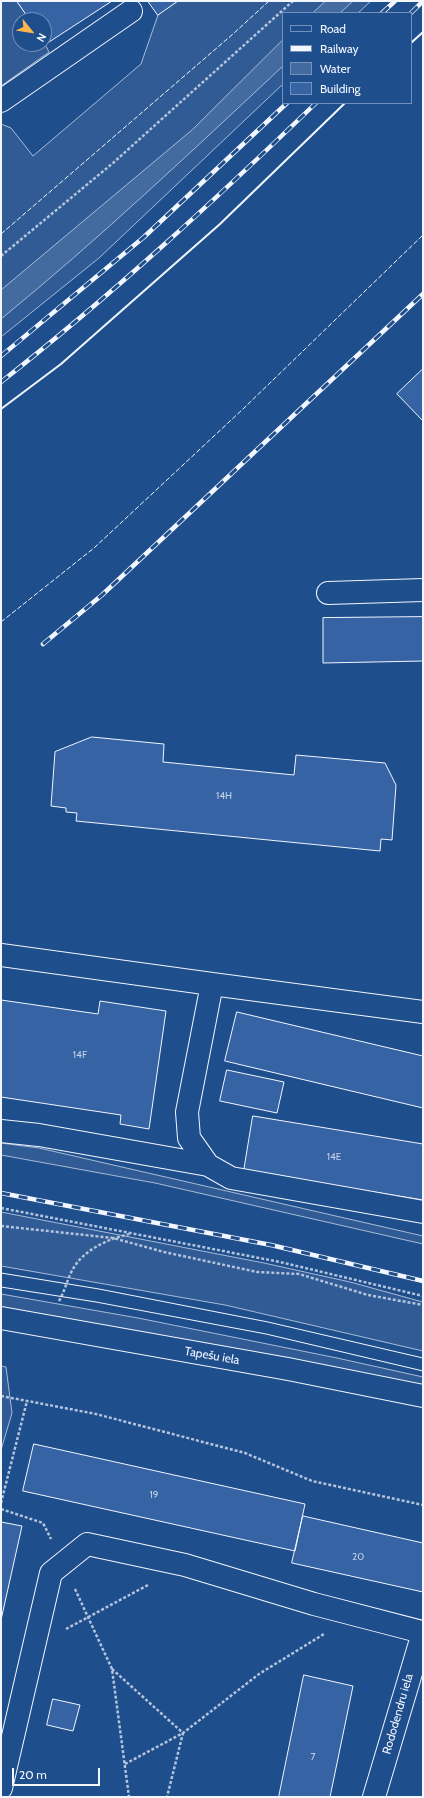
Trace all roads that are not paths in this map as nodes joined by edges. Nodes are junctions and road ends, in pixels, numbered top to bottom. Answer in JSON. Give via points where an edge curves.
{"nodes":[{"id":1,"x":131,"y":11,"type":"dead end"},
{"id":2,"x":1,"y":101,"type":"edge"},
{"id":3,"x":423,"y":590,"type":"edge"},
{"id":4,"x":328,"y":593,"type":"dead end"},
{"id":5,"x":1,"y":955,"type":"edge"},
{"id":6,"x":212,"y":984,"type":"junction"},
{"id":7,"x":423,"y":1012,"type":"edge"},
{"id":8,"x":1,"y":1131,"type":"edge"},
{"id":9,"x":208,"y":1165,"type":"junction"},
{"id":10,"x":423,"y":1212,"type":"edge"},
{"id":11,"x":1,"y":1318,"type":"edge"},
{"id":12,"x":423,"y":1396,"type":"edge"},
{"id":13,"x":422,"y":1632,"type":"edge"},
{"id":14,"x":1,"y":1788,"type":"edge"},
{"id":15,"x":374,"y":1797,"type":"edge"}],
"edges":[{"from":1,"to":2,"type":"street"},
{"from":3,"to":4,"type":"street"},
{"from":5,"to":6,"type":"street"},
{"from":6,"to":7,"type":"street"},
{"from":6,"to":9,"type":"street","via":[[187,1112],[190,1138]]},
{"from":8,"to":9,"type":"street","via":[[39,1135]]},
{"from":9,"to":10,"type":"street","via":[[231,1178]]},
{"from":11,"to":12,"type":"street","name":"Tapešu iela","via":[[288,1369]]},
{"from":13,"to":14,"type":"street","via":[[314,1604],[185,1565],[87,1544],[51,1573]]},
{"from":13,"to":15,"type":"street","name":"Rododendru iela"}]}
